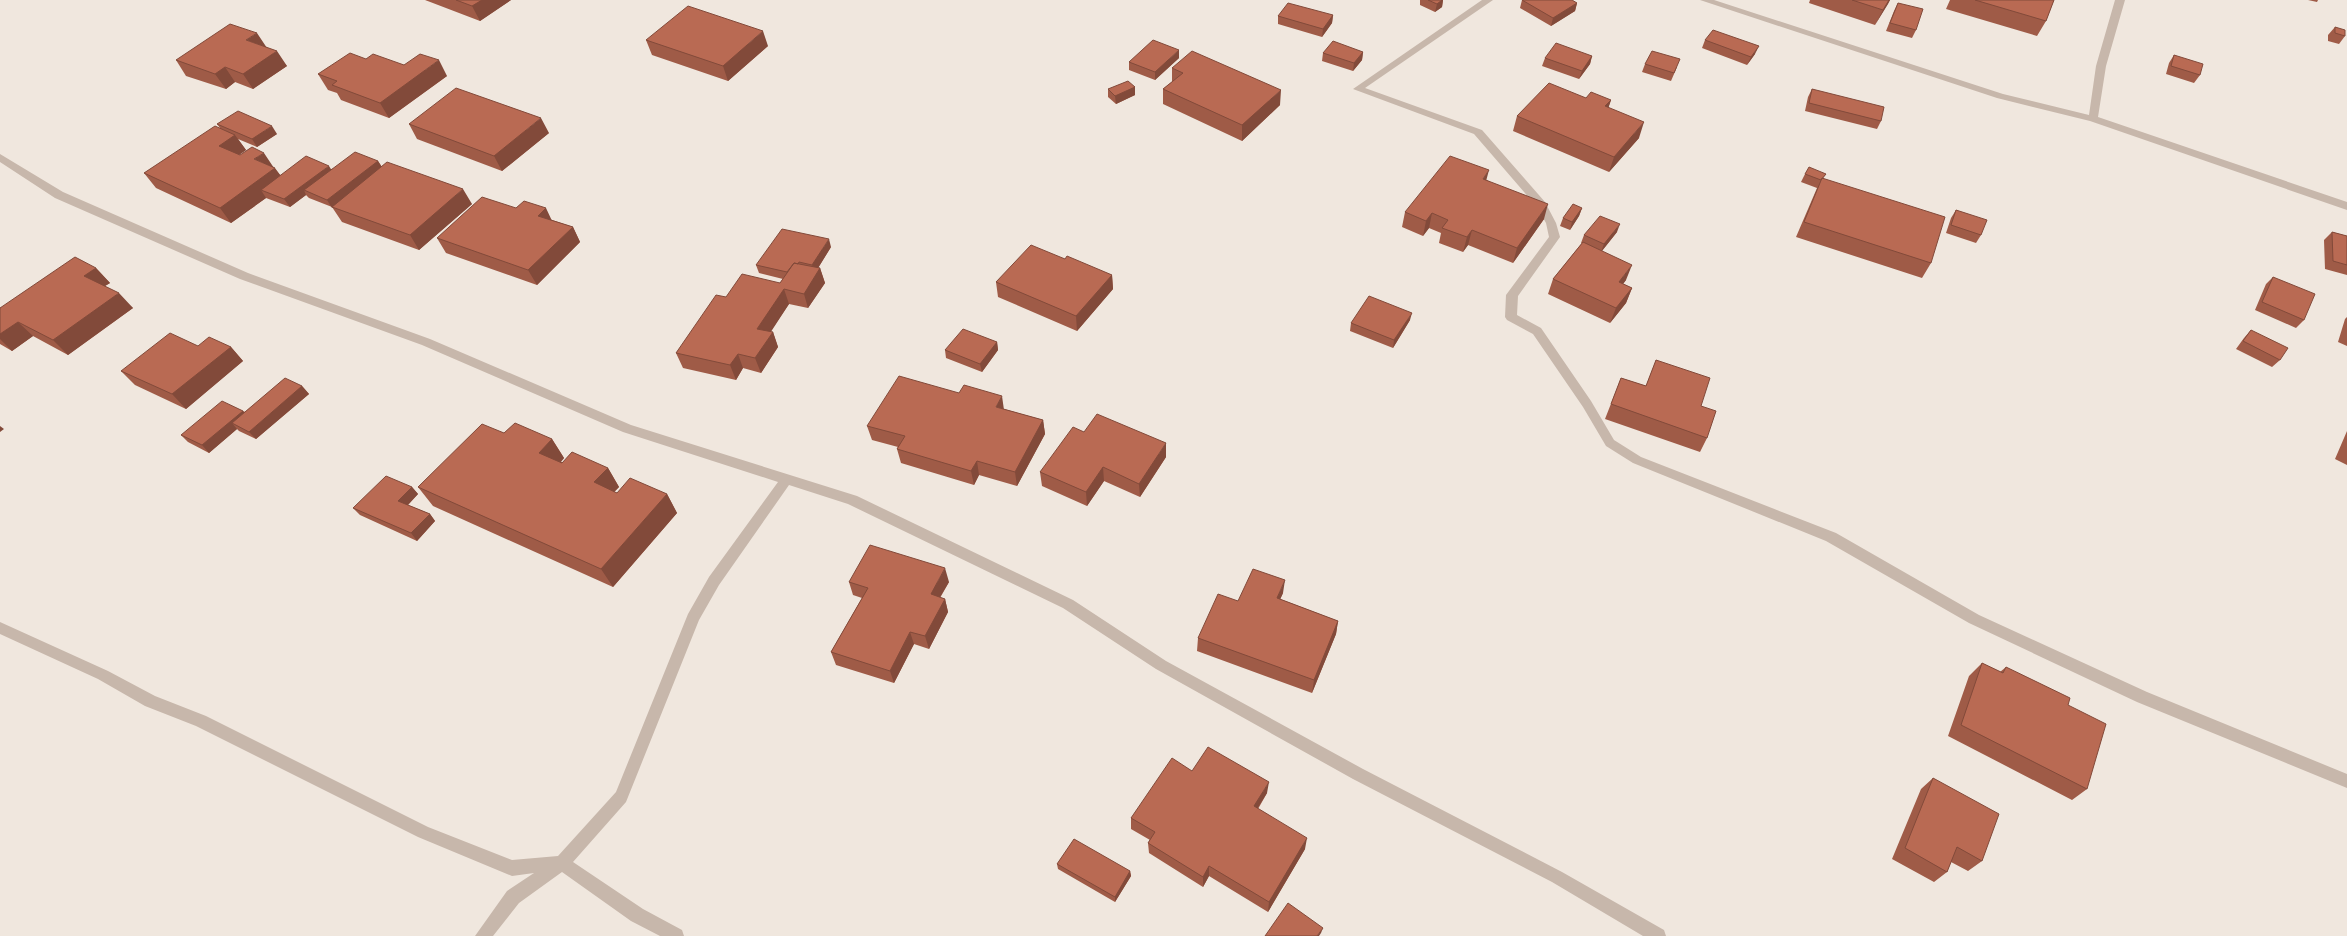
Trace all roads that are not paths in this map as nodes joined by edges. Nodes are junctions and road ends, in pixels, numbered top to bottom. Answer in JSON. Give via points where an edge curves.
{"nodes":[{"id":1,"x":1488,"y":0,"type":"edge"},
{"id":2,"x":1705,"y":0,"type":"edge"},
{"id":3,"x":2120,"y":0,"type":"edge"},
{"id":4,"x":2093,"y":119,"type":"junction"},
{"id":5,"x":0,"y":157,"type":"edge"},
{"id":6,"x":2347,"y":206,"type":"edge"},
{"id":7,"x":787,"y":479,"type":"junction"},
{"id":8,"x":0,"y":628,"type":"edge"},
{"id":9,"x":2347,"y":781,"type":"edge"},
{"id":10,"x":562,"y":863,"type":"junction"},
{"id":11,"x":482,"y":936,"type":"edge"},
{"id":12,"x":676,"y":936,"type":"edge"},
{"id":13,"x":1658,"y":936,"type":"edge"}],
"edges":[{"from":1,"to":9,"type":"street","via":[[1358,89],[1478,132],[1541,205],[1555,237],[1512,295],[1511,317],[1537,331],[1610,443],[1637,460],[1830,537],[1974,619],[2124,688]]},
{"from":2,"to":4,"type":"street","via":[[2000,96]]},
{"from":3,"to":4,"type":"street","via":[[2101,66]]},
{"from":4,"to":6,"type":"street"},
{"from":5,"to":7,"type":"street","via":[[59,195],[244,276],[426,342],[627,429]]},
{"from":7,"to":10,"type":"street","via":[[714,581],[693,618],[621,797]]},
{"from":7,"to":13,"type":"street","via":[[852,500],[1068,604],[1161,665],[1358,774],[1557,876]]},
{"from":8,"to":10,"type":"street","via":[[103,675],[150,701],[218,729],[423,832],[512,868]]},
{"from":10,"to":11,"type":"street","via":[[513,897]]},
{"from":10,"to":12,"type":"street","via":[[637,915]]}]}
